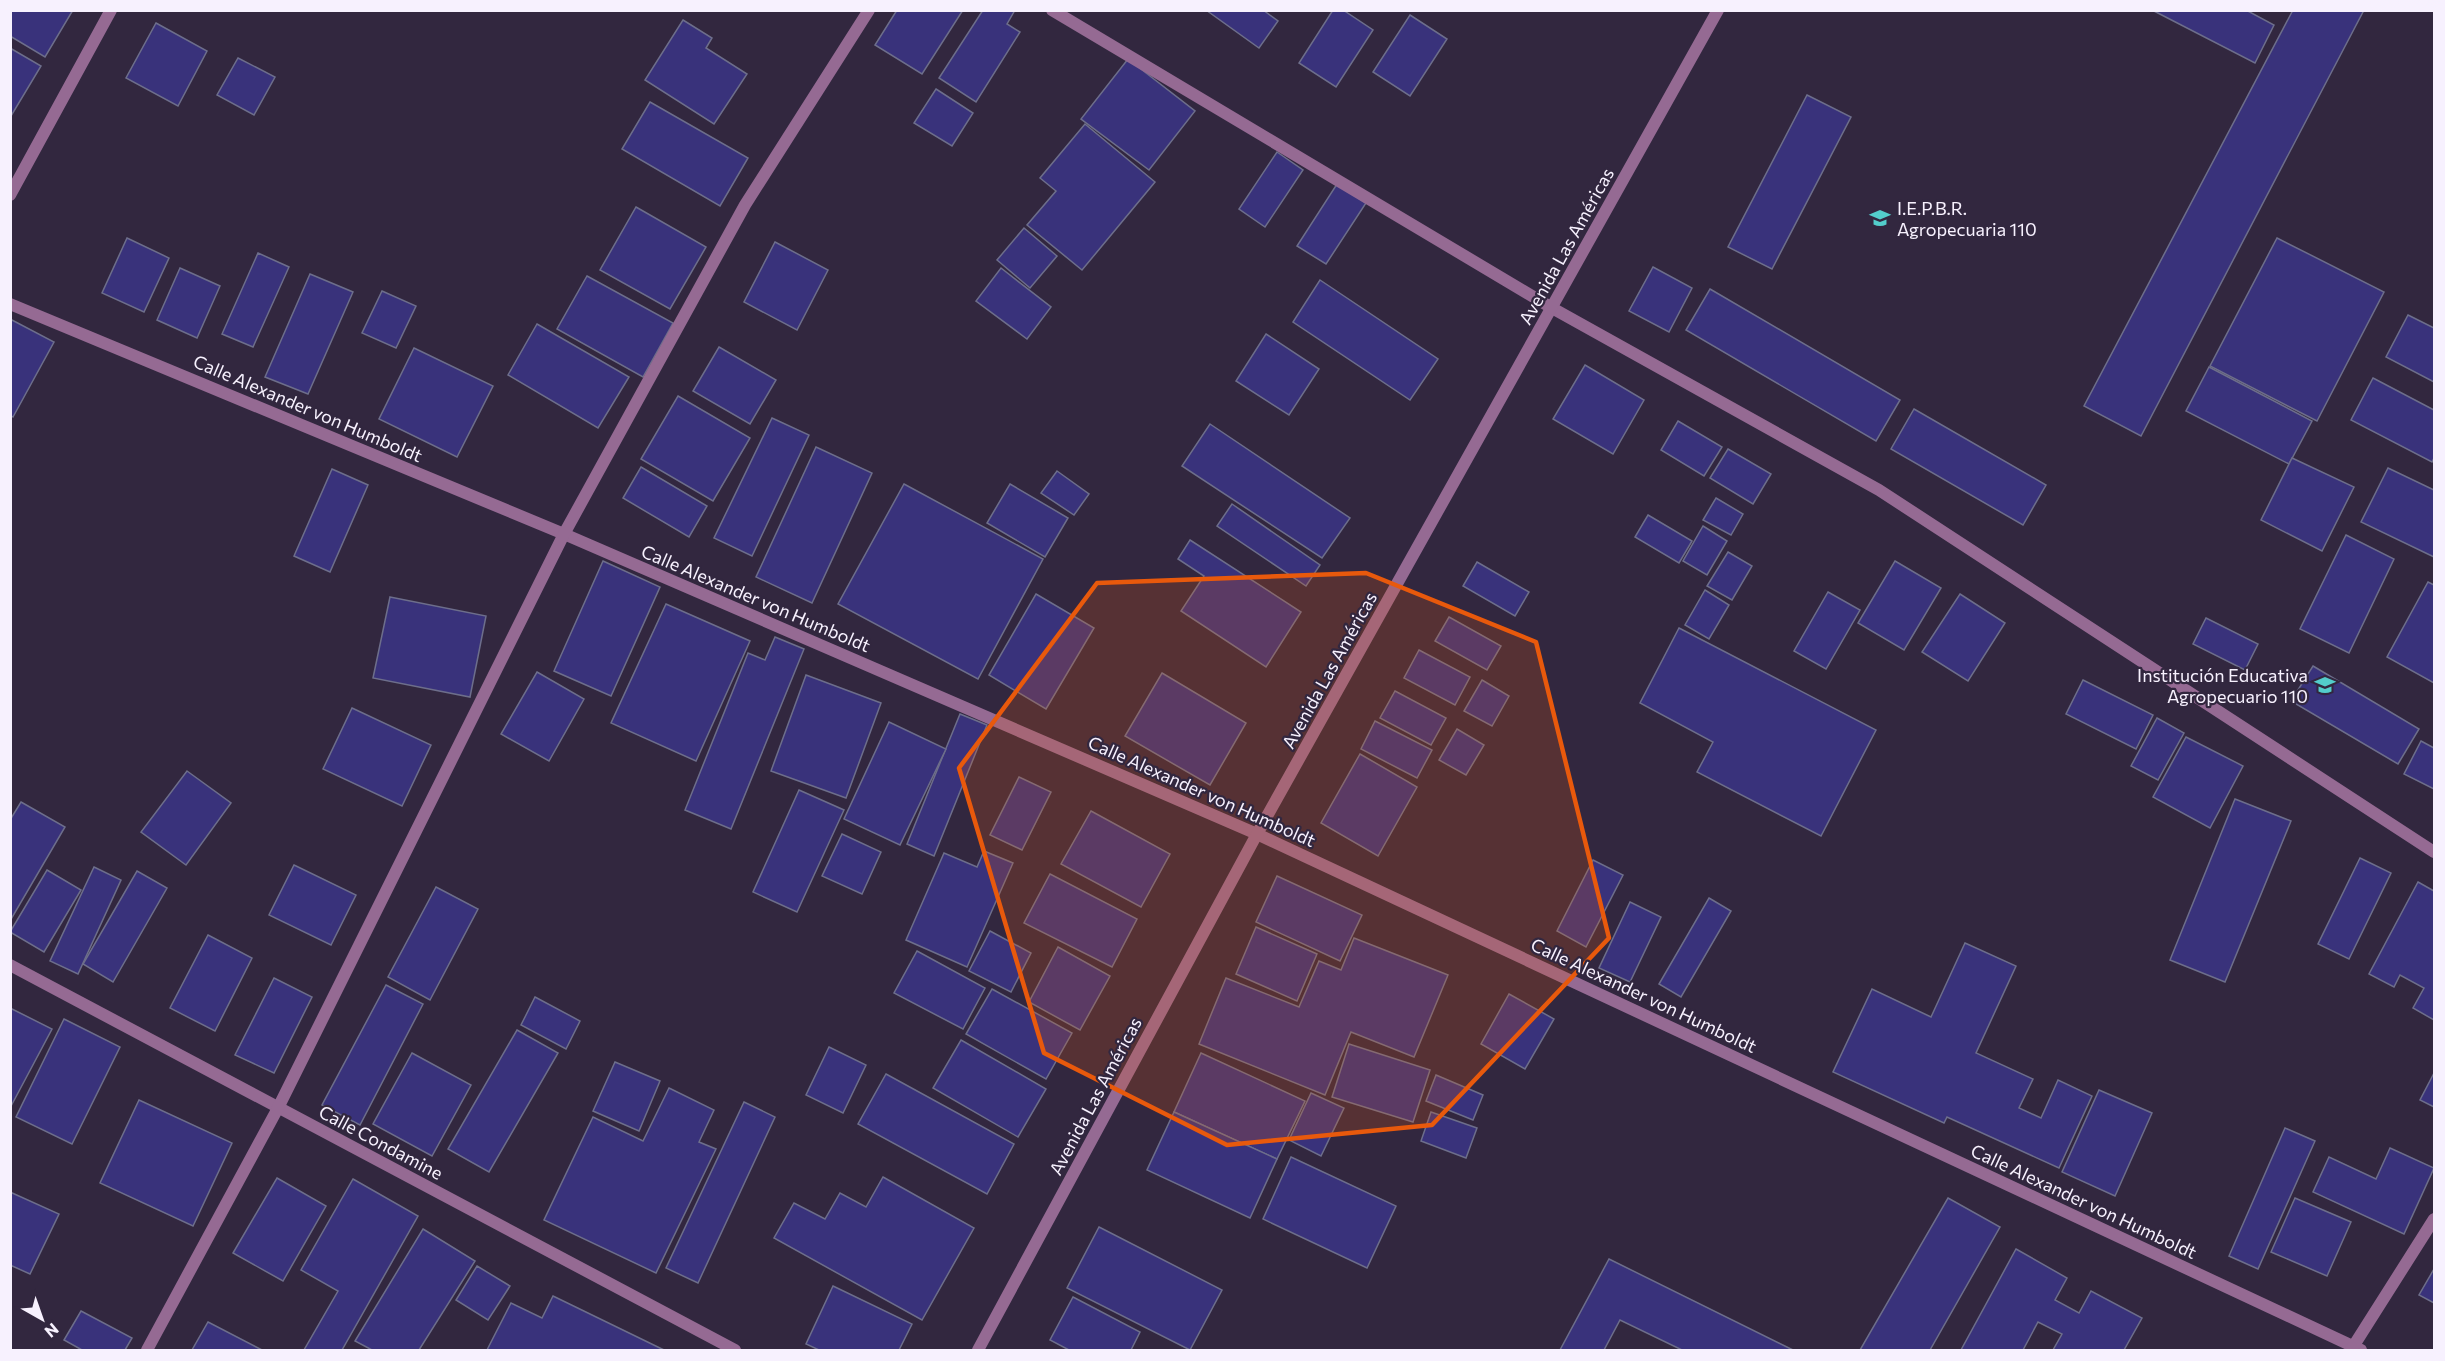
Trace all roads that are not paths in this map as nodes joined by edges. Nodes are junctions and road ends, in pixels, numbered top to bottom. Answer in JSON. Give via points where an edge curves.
{"nodes":[{"id":1,"x":111,"y":10,"type":"edge"},
{"id":2,"x":869,"y":10,"type":"edge"},
{"id":3,"x":1052,"y":10,"type":"edge"},
{"id":4,"x":1718,"y":10,"type":"edge"},
{"id":5,"x":10,"y":195,"type":"edge"},
{"id":6,"x":10,"y":304,"type":"edge"},
{"id":7,"x":1552,"y":308,"type":"junction"},
{"id":8,"x":564,"y":534,"type":"junction"},
{"id":9,"x":1257,"y":834,"type":"junction"},
{"id":10,"x":2434,"y":852,"type":"edge"},
{"id":11,"x":10,"y":965,"type":"edge"},
{"id":12,"x":278,"y":1108,"type":"junction"},
{"id":13,"x":2434,"y":1220,"type":"edge"},
{"id":14,"x":2355,"y":1349,"type":"edge"},
{"id":15,"x":147,"y":1350,"type":"edge"},
{"id":16,"x":735,"y":1350,"type":"edge"},
{"id":17,"x":978,"y":1350,"type":"edge"}],
"edges":[{"from":1,"to":5,"type":"street"},
{"from":2,"to":8,"type":"street","via":[[745,205]]},
{"from":3,"to":7,"type":"street"},
{"from":4,"to":7,"type":"street","name":"Avenida Las Américas"},
{"from":6,"to":8,"type":"street","name":"Calle Alexander von Humboldt"},
{"from":7,"to":9,"type":"street","name":"Avenida Las Américas"},
{"from":7,"to":10,"type":"street","via":[[1879,490]]},
{"from":8,"to":9,"type":"street","name":"Calle Alexander von Humboldt"},
{"from":8,"to":12,"type":"street"},
{"from":9,"to":14,"type":"street","name":"Calle Alexander von Humboldt"},
{"from":9,"to":17,"type":"street","name":"Avenida Las Américas"},
{"from":11,"to":12,"type":"street","name":"Calle Condamine"},
{"from":12,"to":15,"type":"street"},
{"from":12,"to":16,"type":"street","name":"Calle Condamine"},
{"from":13,"to":14,"type":"street"}]}
